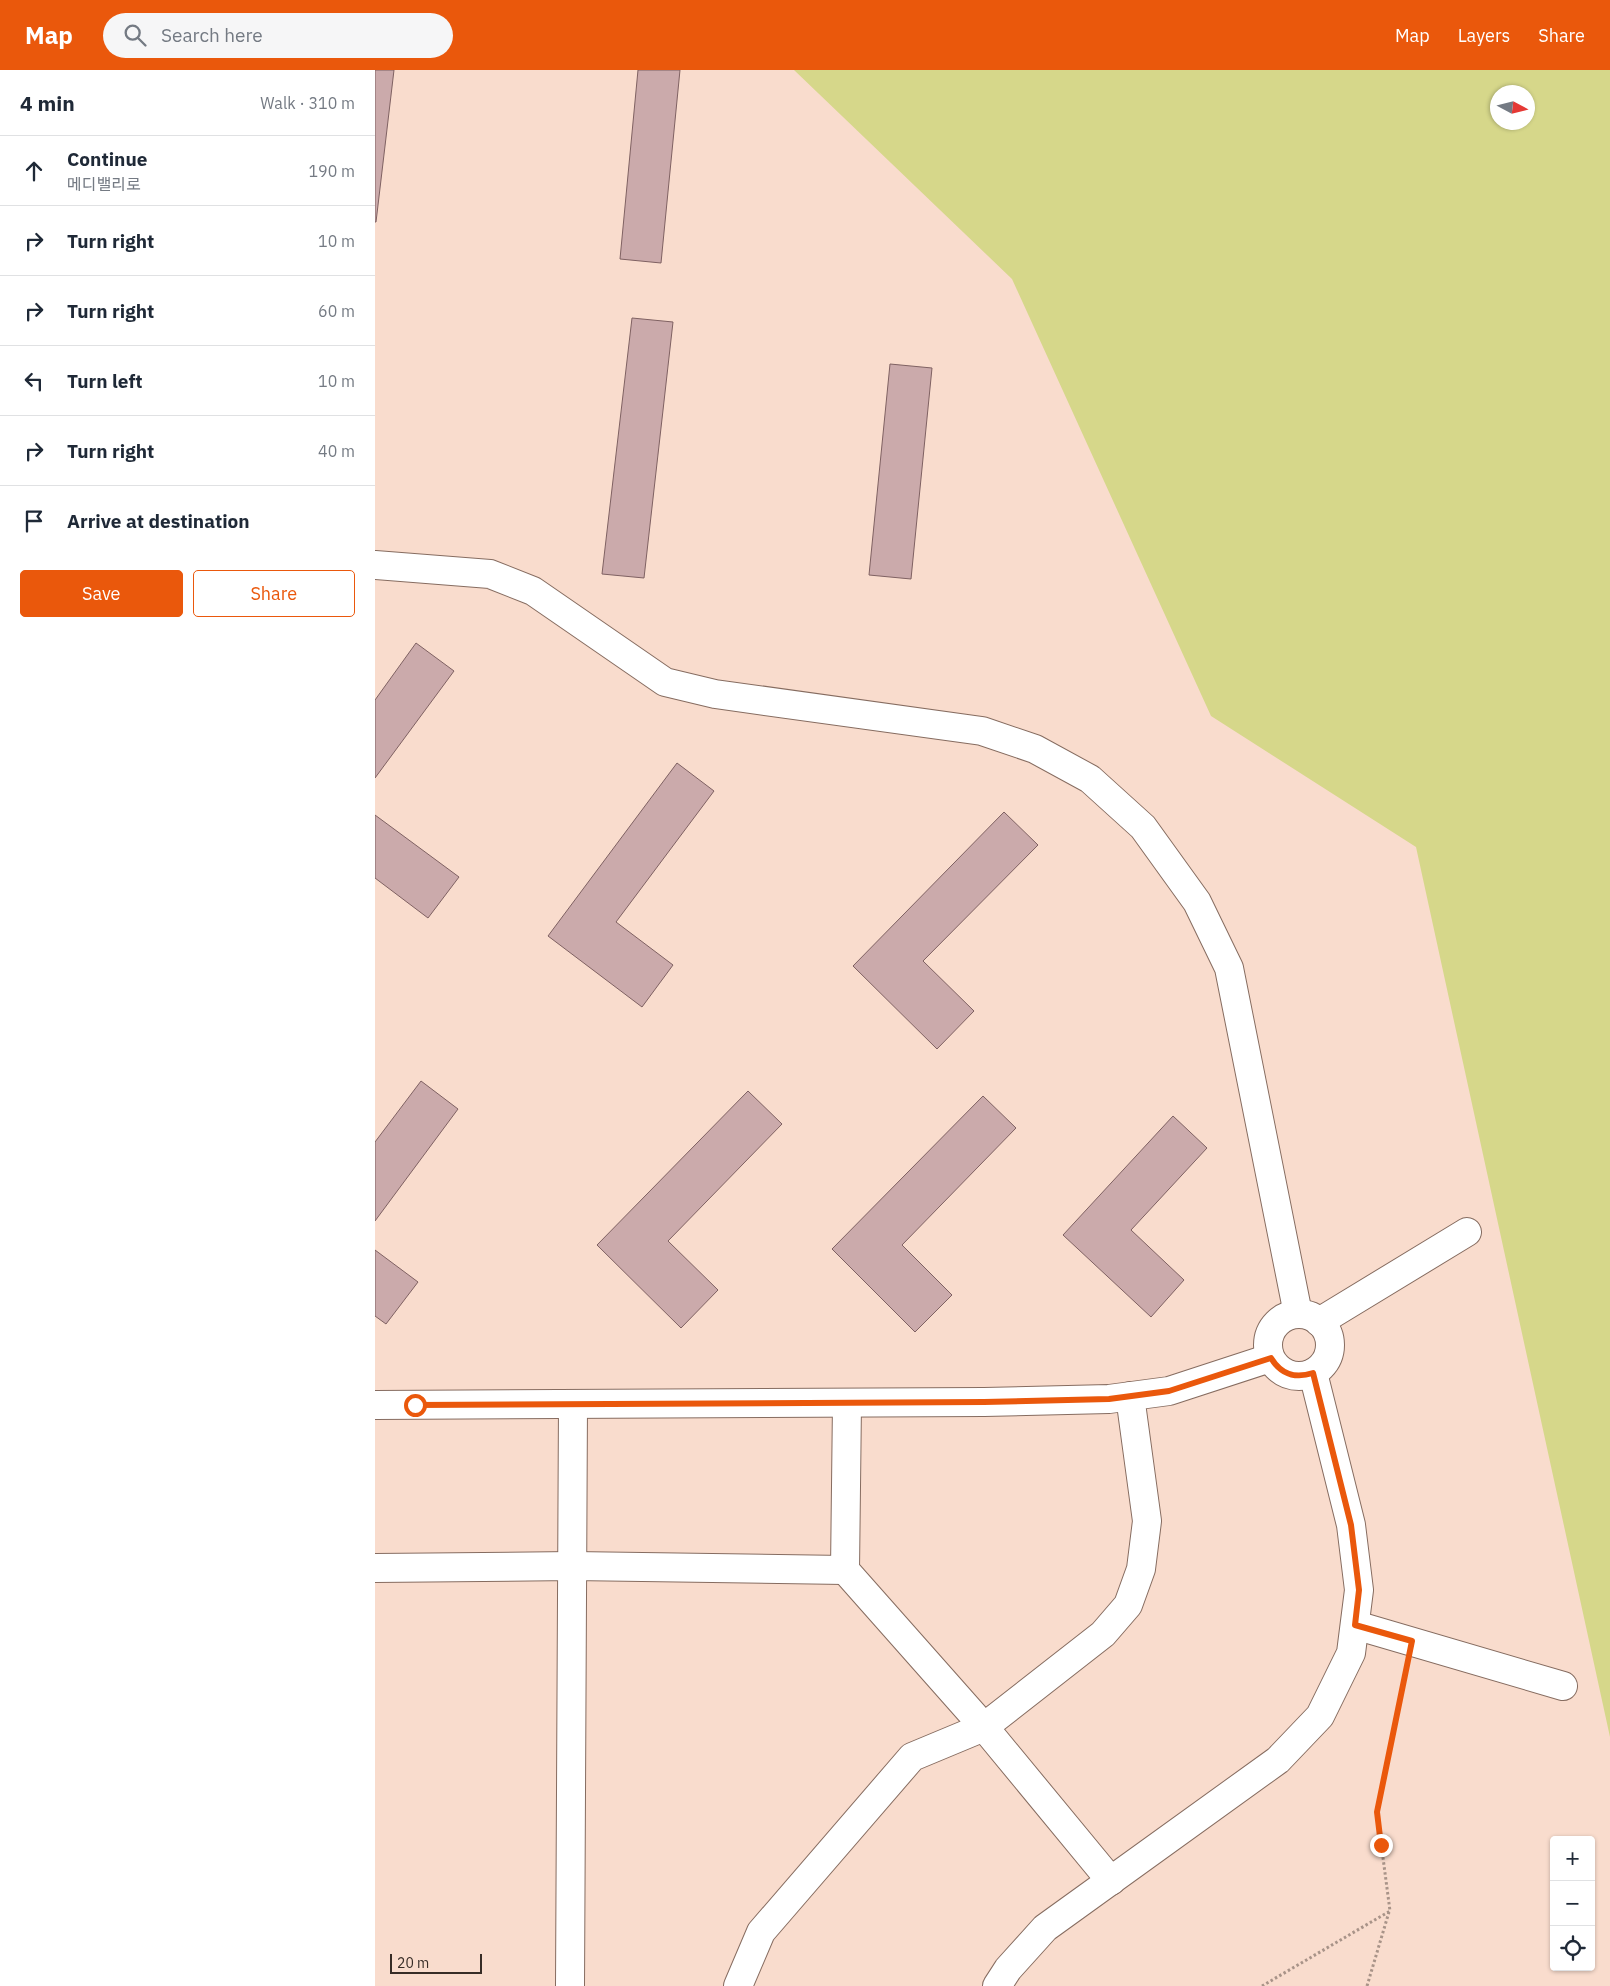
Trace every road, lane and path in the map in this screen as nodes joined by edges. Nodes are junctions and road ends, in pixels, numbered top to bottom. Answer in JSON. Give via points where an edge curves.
{"nodes":[{"id":1,"x":375,"y":565,"type":"edge"},
{"id":2,"x":1467,"y":1232,"type":"dead end"},
{"id":3,"x":1309,"y":1318,"type":"junction"},
{"id":4,"x":1271,"y":1358,"type":"junction"},
{"id":5,"x":1313,"y":1373,"type":"junction"},
{"id":6,"x":1130,"y":1396,"type":"junction"},
{"id":7,"x":847,"y":1403,"type":"junction"},
{"id":8,"x":573,"y":1404,"type":"junction"},
{"id":9,"x":375,"y":1405,"type":"edge"},
{"id":10,"x":573,"y":1566,"type":"junction"},
{"id":11,"x":375,"y":1568,"type":"edge"},
{"id":12,"x":845,"y":1570,"type":"junction"},
{"id":13,"x":1355,"y":1625,"type":"junction"},
{"id":14,"x":1412,"y":1641,"type":"junction"},
{"id":15,"x":1563,"y":1686,"type":"dead end"},
{"id":16,"x":984,"y":1727,"type":"junction"},
{"id":17,"x":1111,"y":1881,"type":"junction"},
{"id":18,"x":1390,"y":1911,"type":"junction"},
{"id":19,"x":570,"y":1986,"type":"edge"},
{"id":20,"x":738,"y":1986,"type":"edge"},
{"id":21,"x":997,"y":1986,"type":"edge"},
{"id":22,"x":1262,"y":1986,"type":"edge"},
{"id":23,"x":1367,"y":1986,"type":"edge"}],
"edges":[{"from":1,"to":3,"type":"street","via":[[490,574],[533,591],[665,682],[715,694],[982,731],[1035,749],[1090,780],[1143,828],[1197,902],[1229,968]]},
{"from":2,"to":3,"type":"street"},
{"from":3,"to":4,"type":"street","via":[[1288,1316],[1272,1329],[1268,1338]]},
{"from":3,"to":5,"type":"street","via":[[1325,1329],[1330,1350],[1321,1367]]},
{"from":4,"to":5,"type":"street","via":[[1284,1373],[1304,1376]]},
{"from":4,"to":6,"type":"street","via":[[1169,1391]]},
{"from":5,"to":13,"type":"street","via":[[1351,1525],[1359,1590]]},
{"from":6,"to":7,"type":"street"},
{"from":6,"to":16,"type":"street","via":[[1147,1521],[1141,1569],[1128,1605],[1103,1634]]},
{"from":7,"to":8,"type":"street"},
{"from":7,"to":12,"type":"street"},
{"from":8,"to":9,"type":"street"},
{"from":8,"to":10,"type":"street"},
{"from":10,"to":11,"type":"street"},
{"from":10,"to":12,"type":"street"},
{"from":10,"to":19,"type":"street"},
{"from":12,"to":16,"type":"street"},
{"from":13,"to":14,"type":"street"},
{"from":13,"to":17,"type":"street","via":[[1351,1653],[1320,1716],[1278,1760]]},
{"from":14,"to":15,"type":"street"},
{"from":14,"to":18,"type":"path","via":[[1377,1812]]},
{"from":16,"to":17,"type":"street"},
{"from":16,"to":20,"type":"street","via":[[912,1757],[761,1932]]},
{"from":17,"to":21,"type":"street","via":[[1045,1928]]},
{"from":18,"to":22,"type":"path"},
{"from":18,"to":23,"type":"path"}]}
